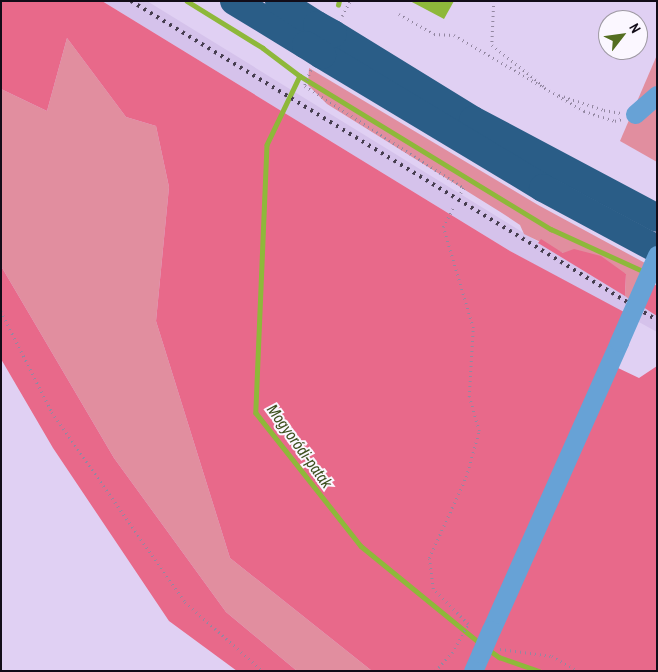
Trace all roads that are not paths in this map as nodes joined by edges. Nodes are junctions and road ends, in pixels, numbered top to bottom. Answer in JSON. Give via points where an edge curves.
{"nodes":[{"id":1,"x":234,"y":1,"type":"edge"},
{"id":2,"x":279,"y":1,"type":"edge"},
{"id":3,"x":321,"y":41,"type":"junction"},
{"id":4,"x":657,"y":95,"type":"edge"},
{"id":5,"x":635,"y":114,"type":"road end"},
{"id":6,"x":657,"y":218,"type":"edge"},
{"id":7,"x":657,"y":249,"type":"edge"},
{"id":8,"x":657,"y":255,"type":"edge"},
{"id":9,"x":473,"y":671,"type":"edge"}],
"edges":[{"from":1,"to":3,"type":"highway"},
{"from":2,"to":3,"type":"highway"},
{"from":3,"to":6,"type":"highway"},
{"from":3,"to":7,"type":"highway","via":[[543,188]]},
{"from":4,"to":5,"type":"street"},
{"from":8,"to":9,"type":"street","bridge":true,"via":[[489,644]]}]}
